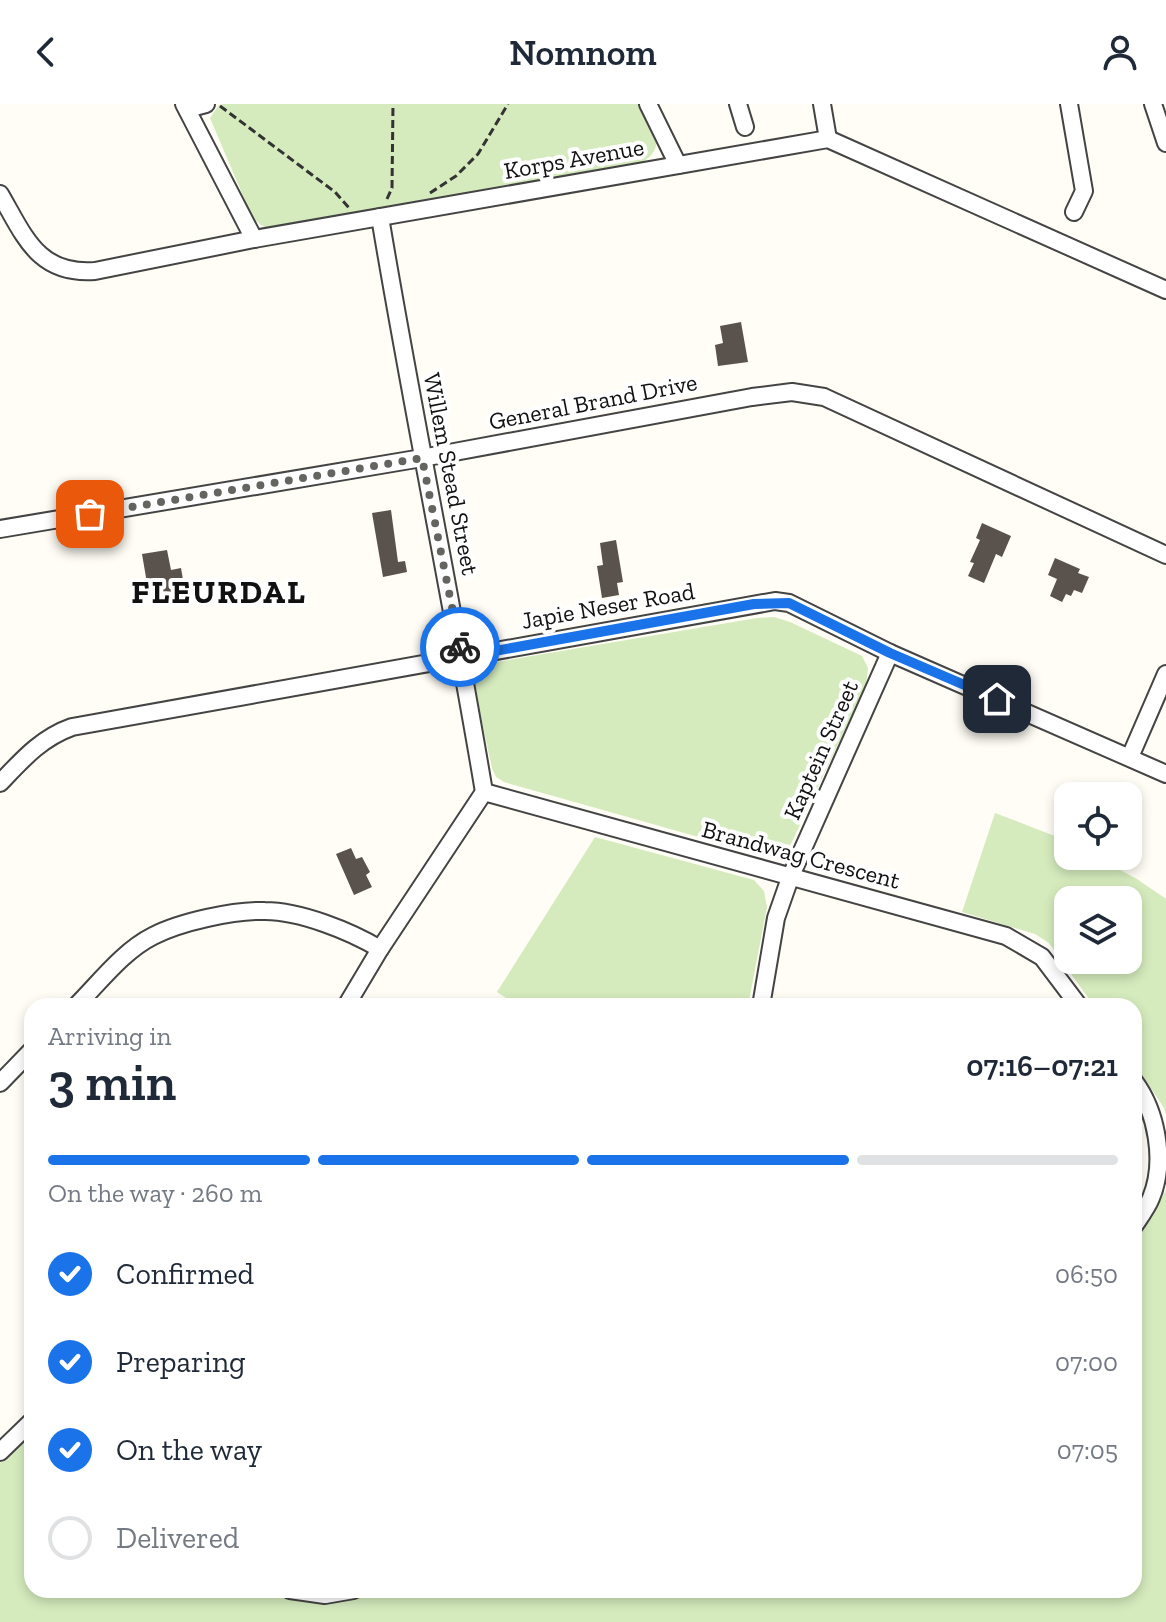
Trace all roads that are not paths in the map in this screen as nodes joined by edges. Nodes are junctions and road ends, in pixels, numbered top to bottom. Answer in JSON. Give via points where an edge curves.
{"nodes":[{"id":1,"x":206,"y":104,"type":"edge"},
{"id":2,"x":648,"y":104,"type":"edge"},
{"id":3,"x":738,"y":104,"type":"edge"},
{"id":4,"x":822,"y":104,"type":"edge"},
{"id":5,"x":1069,"y":104,"type":"edge"},
{"id":6,"x":1153,"y":104,"type":"edge"},
{"id":7,"x":185,"y":107,"type":"edge"},
{"id":8,"x":745,"y":127,"type":"dead end"},
{"id":9,"x":828,"y":139,"type":"junction"},
{"id":10,"x":1166,"y":143,"type":"edge"},
{"id":11,"x":678,"y":165,"type":"junction"},
{"id":12,"x":0,"y":194,"type":"edge"},
{"id":13,"x":1074,"y":212,"type":"dead end"},
{"id":14,"x":380,"y":217,"type":"junction"},
{"id":15,"x":254,"y":239,"type":"junction"},
{"id":16,"x":1166,"y":290,"type":"edge"},
{"id":17,"x":422,"y":458,"type":"junction"},
{"id":18,"x":0,"y":529,"type":"edge"},
{"id":19,"x":1166,"y":555,"type":"edge"},
{"id":20,"x":890,"y":653,"type":"junction"},
{"id":21,"x":462,"y":657,"type":"junction"},
{"id":22,"x":1166,"y":674,"type":"edge"},
{"id":23,"x":1130,"y":757,"type":"junction"},
{"id":24,"x":1166,"y":774,"type":"edge"},
{"id":25,"x":0,"y":783,"type":"edge"},
{"id":26,"x":484,"y":792,"type":"junction"},
{"id":27,"x":790,"y":878,"type":"junction"},
{"id":28,"x":380,"y":949,"type":"junction"},
{"id":29,"x":84,"y":998,"type":"edge"},
{"id":30,"x":351,"y":998,"type":"edge"},
{"id":31,"x":762,"y":998,"type":"edge"},
{"id":32,"x":1073,"y":998,"type":"edge"},
{"id":33,"x":24,"y":1058,"type":"edge"},
{"id":34,"x":0,"y":1083,"type":"edge"},
{"id":35,"x":1142,"y":1091,"type":"edge"},
{"id":36,"x":1142,"y":1213,"type":"edge"},
{"id":37,"x":24,"y":1429,"type":"edge"},
{"id":38,"x":0,"y":1452,"type":"edge"}],
"edges":[{"from":1,"to":7,"type":"street"},
{"from":2,"to":11,"type":"street"},
{"from":3,"to":8,"type":"street"},
{"from":4,"to":9,"type":"street"},
{"from":5,"to":13,"type":"street","via":[[1084,191]]},
{"from":6,"to":10,"type":"street"},
{"from":7,"to":15,"type":"street"},
{"from":9,"to":11,"type":"street","name":"Korps Avenue"},
{"from":9,"to":16,"type":"street"},
{"from":11,"to":14,"type":"street","name":"Korps Avenue"},
{"from":12,"to":15,"type":"street","name":"Korps Avenue","via":[[27,241],[49,263],[76,273]]},
{"from":14,"to":15,"type":"street","name":"Korps Avenue"},
{"from":14,"to":17,"type":"street","name":"Willem Stead Street"},
{"from":17,"to":18,"type":"street","name":"General Brand Drive"},
{"from":17,"to":19,"type":"street","name":"General Brand Drive","via":[[792,392],[824,397]]},
{"from":17,"to":21,"type":"street","name":"Willem Stead Street"},
{"from":20,"to":21,"type":"street","name":"Japie Neser Road","via":[[775,601]]},
{"from":20,"to":23,"type":"street","name":"Japie Neser Road"},
{"from":20,"to":27,"type":"street","name":"Kaptein Street"},
{"from":21,"to":25,"type":"street","name":"Japie Neser Road","via":[[72,727],[38,744]]},
{"from":21,"to":26,"type":"street","name":"Willem Stead Street"},
{"from":22,"to":23,"type":"street"},
{"from":23,"to":24,"type":"street","name":"Japie Neser Road"},
{"from":26,"to":27,"type":"street","name":"Brandwag Crescent"},
{"from":26,"to":28,"type":"street"},
{"from":27,"to":31,"type":"street","name":"Kaptein Street","via":[[776,918]]},
{"from":27,"to":32,"type":"street","name":"Brandwag Crescent","via":[[1006,936],[1042,957]]},
{"from":28,"to":29,"type":"street","via":[[300,917],[265,911],[191,922],[133,949]]},
{"from":28,"to":30,"type":"street"},
{"from":33,"to":34,"type":"street"},
{"from":35,"to":36,"type":"street","via":[[1159,1162],[1151,1199]]},
{"from":37,"to":38,"type":"street"}]}
